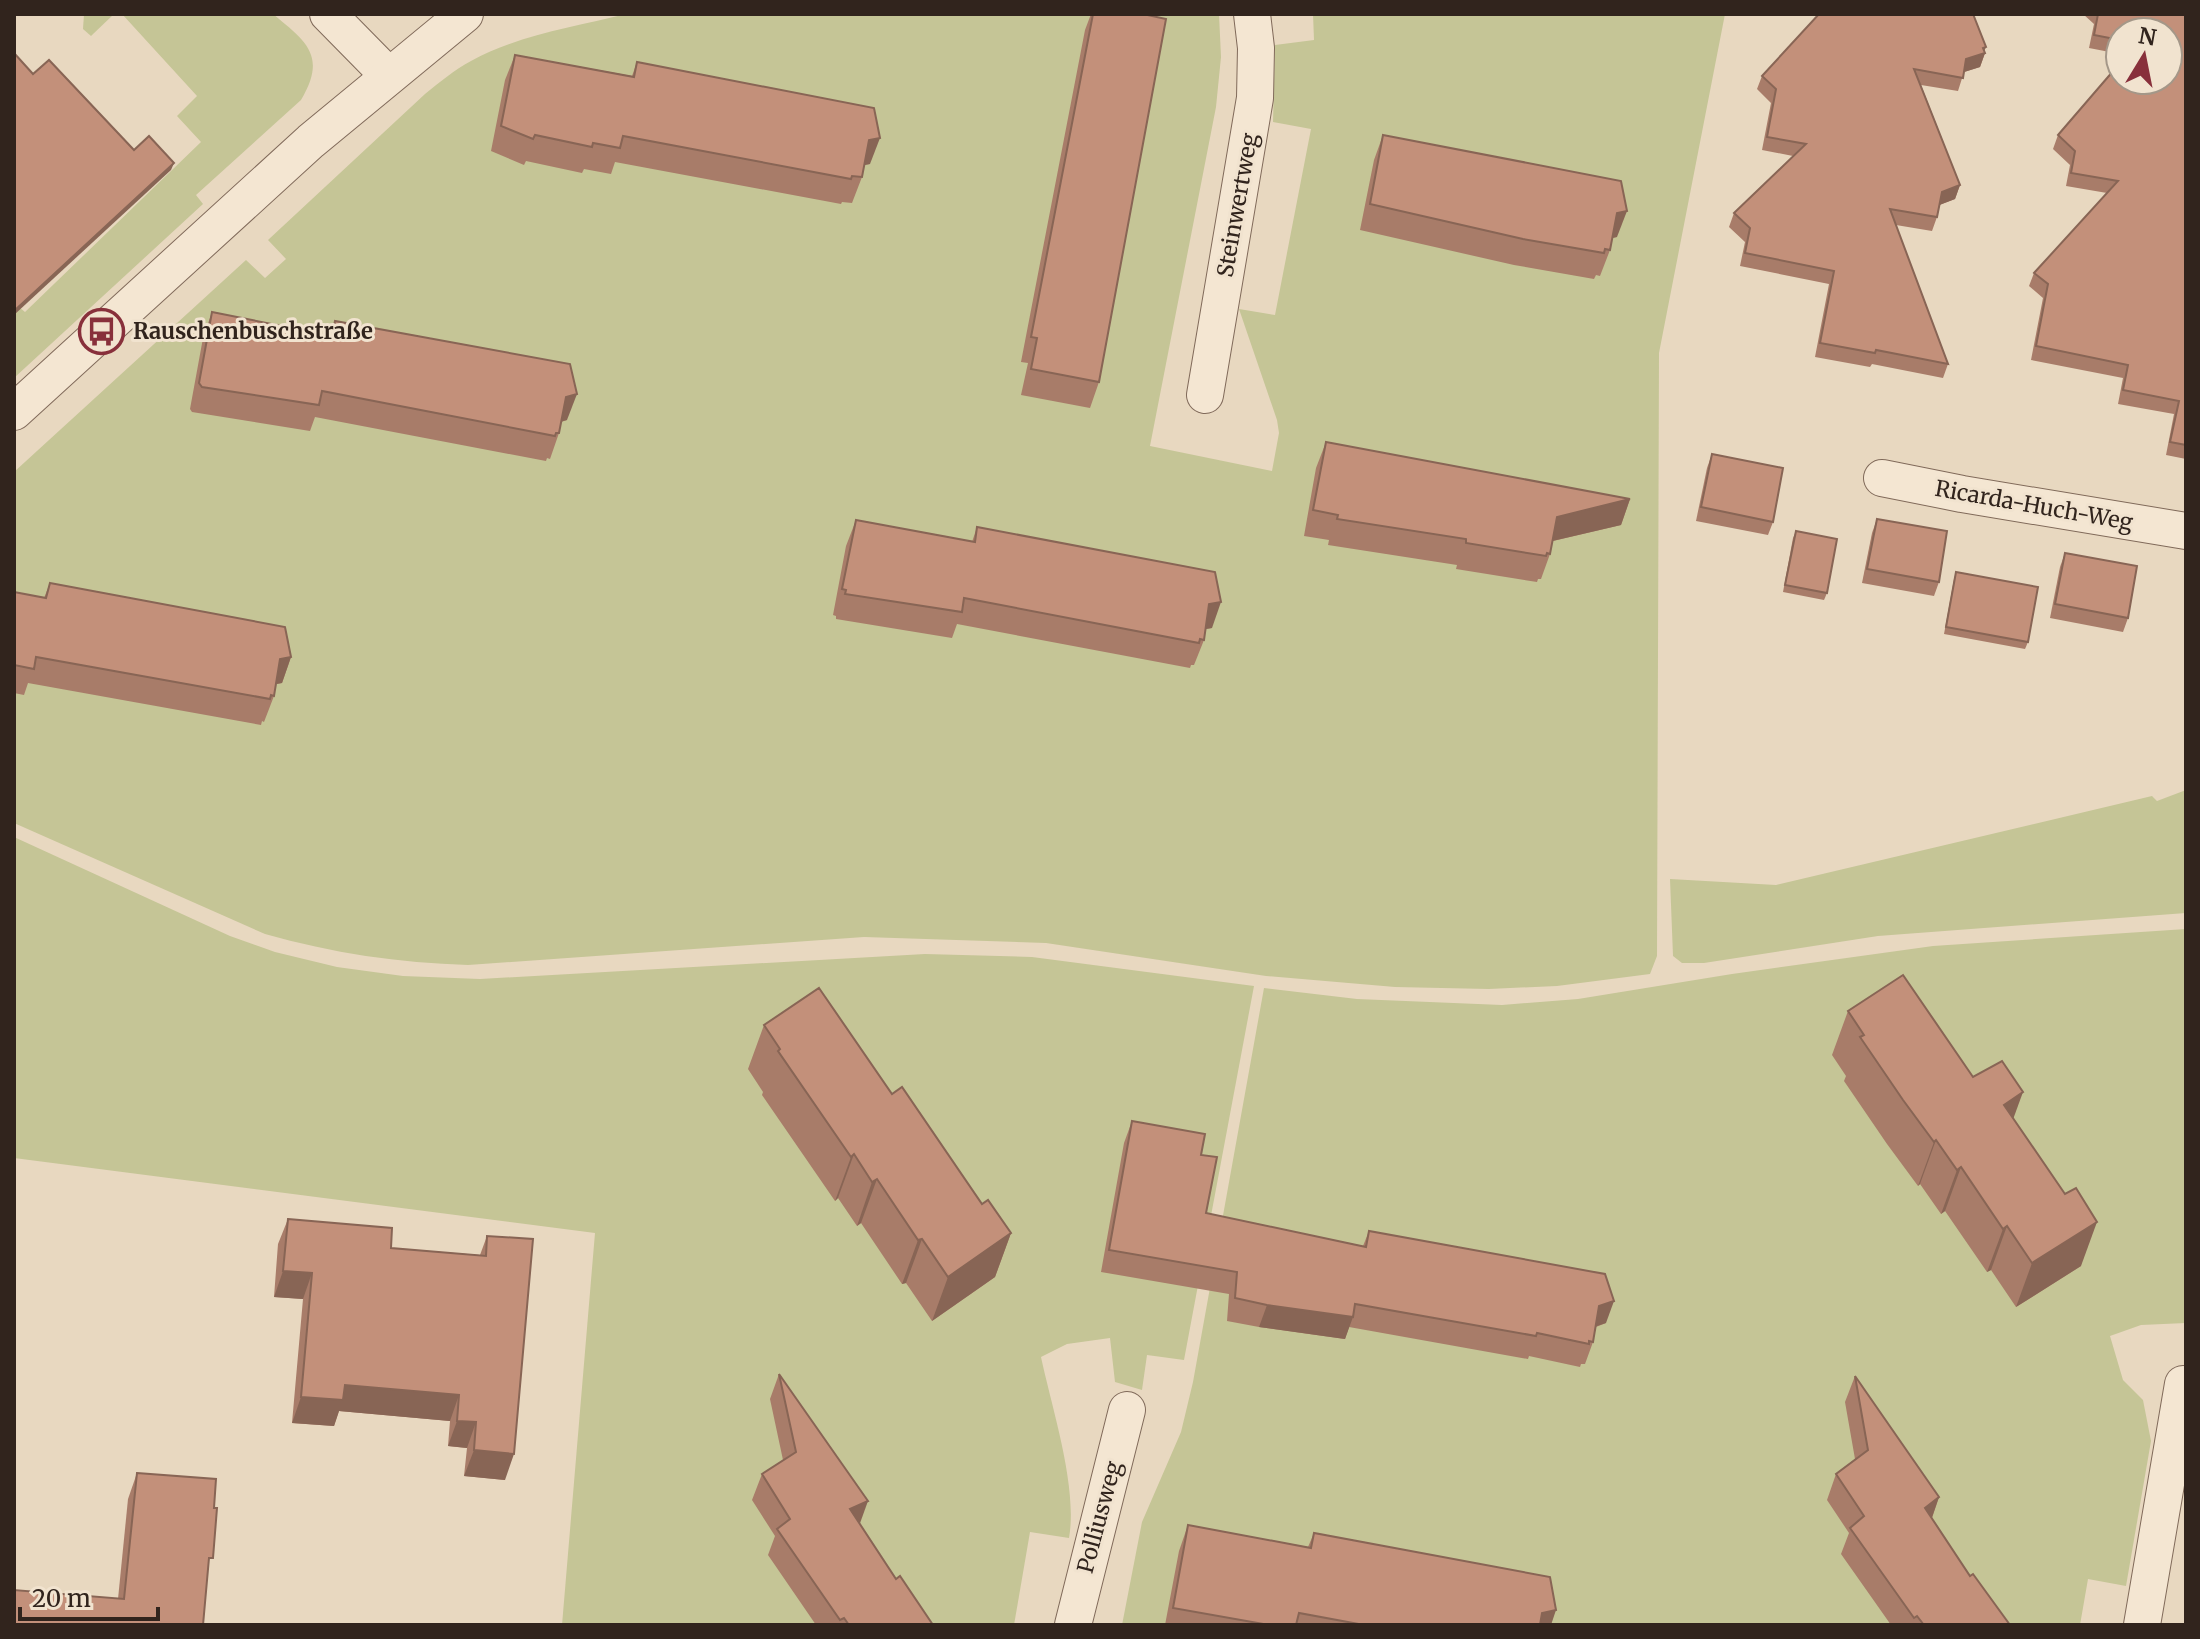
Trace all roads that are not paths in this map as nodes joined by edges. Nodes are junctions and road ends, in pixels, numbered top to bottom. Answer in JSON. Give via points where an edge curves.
{"nodes":[{"id":1,"x":328,"y":14,"type":"edge"},
{"id":2,"x":465,"y":14,"type":"edge"},
{"id":3,"x":1252,"y":14,"type":"edge"},
{"id":4,"x":388,"y":75,"type":"junction"},
{"id":5,"x":1205,"y":395,"type":"dead end"},
{"id":6,"x":14,"y":412,"type":"edge"},
{"id":7,"x":1882,"y":478,"type":"dead end"},
{"id":8,"x":2186,"y":531,"type":"edge"},
{"id":9,"x":2183,"y":1384,"type":"dead end"},
{"id":10,"x":1127,"y":1410,"type":"dead end"},
{"id":11,"x":1073,"y":1625,"type":"edge"},
{"id":12,"x":2142,"y":1625,"type":"edge"}],
"edges":[{"from":1,"to":4,"type":"street"},
{"from":2,"to":4,"type":"street"},
{"from":3,"to":5,"type":"street","name":"Steinwertweg","via":[[1255,98]]},
{"from":4,"to":6,"type":"street"},
{"from":7,"to":8,"type":"street","name":"Ricarda-Huch-Weg"},
{"from":9,"to":12,"type":"street"},
{"from":10,"to":11,"type":"street","name":"Polliusweg"}]}
